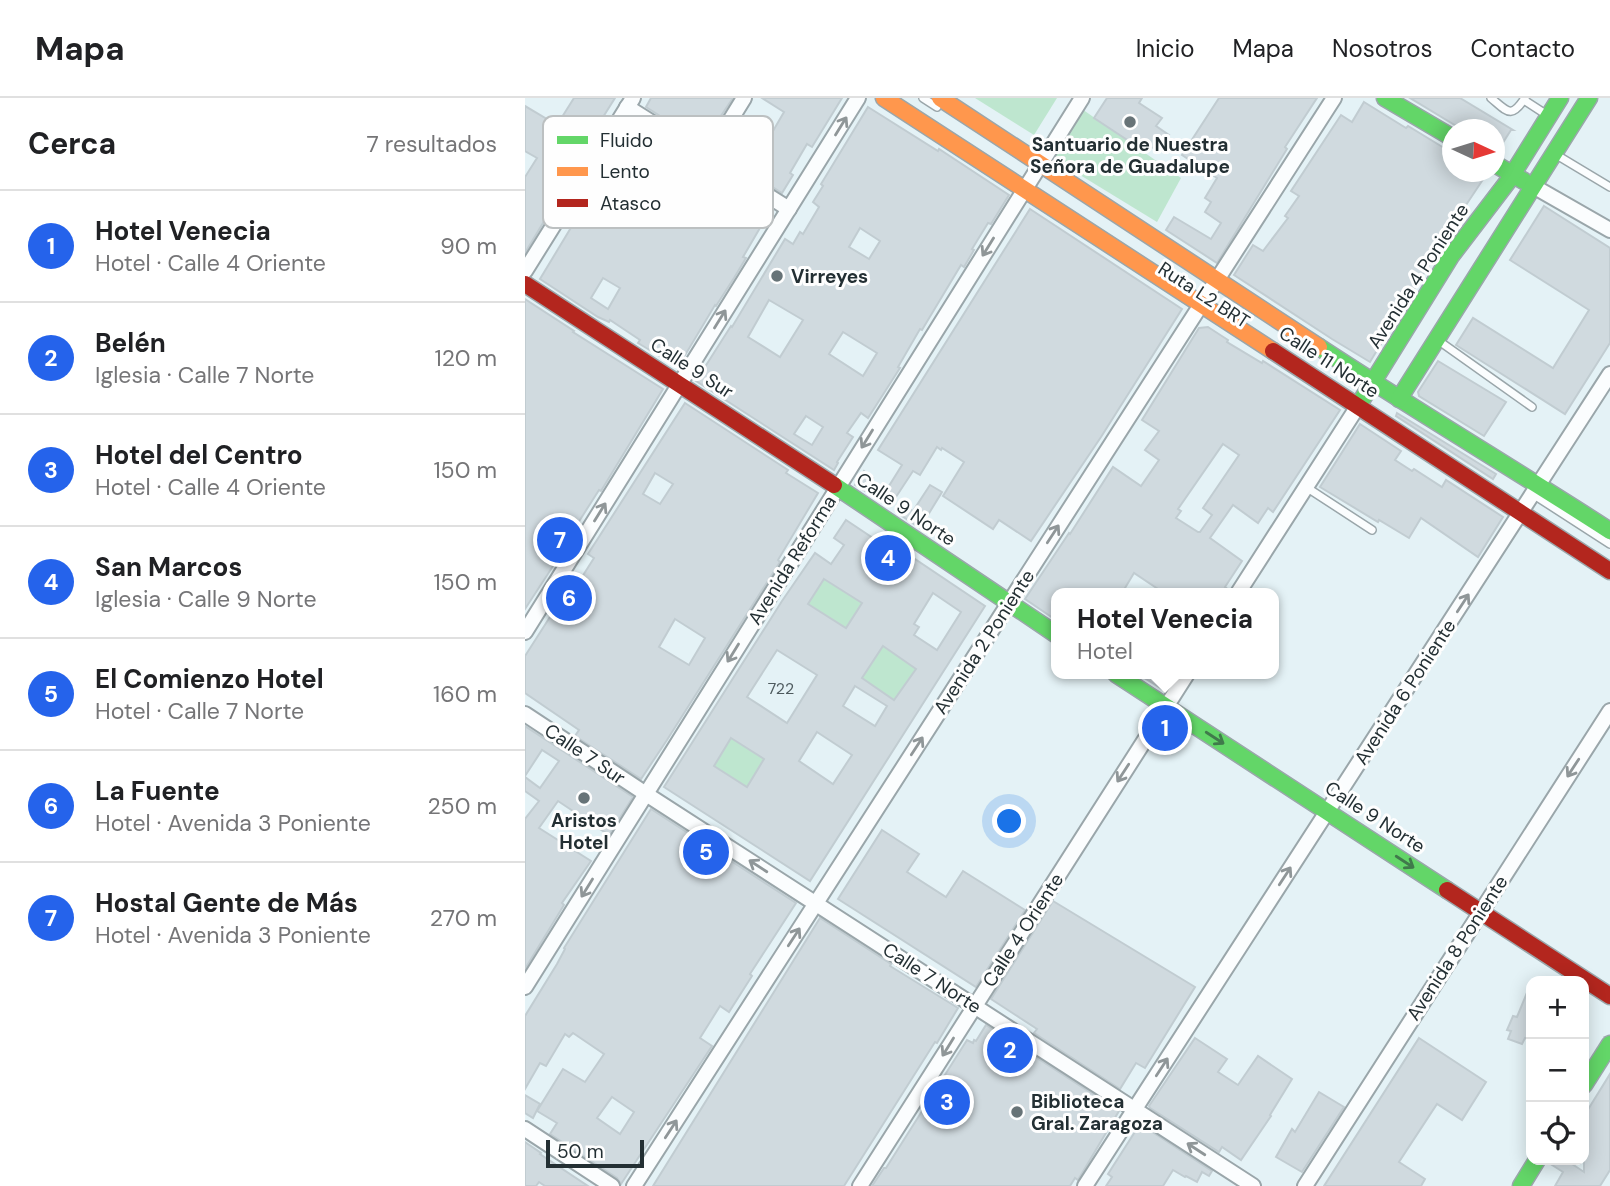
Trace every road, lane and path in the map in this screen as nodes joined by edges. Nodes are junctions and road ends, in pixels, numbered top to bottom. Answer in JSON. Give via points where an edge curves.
{"nodes":[{"id":1,"x":744,"y":98,"type":"edge"},
{"id":2,"x":858,"y":98,"type":"edge"},
{"id":3,"x":884,"y":98,"type":"edge"},
{"id":4,"x":923,"y":98,"type":"edge"},
{"id":5,"x":1082,"y":98,"type":"edge"},
{"id":6,"x":1334,"y":98,"type":"edge"},
{"id":7,"x":1385,"y":98,"type":"edge"},
{"id":8,"x":1491,"y":98,"type":"edge"},
{"id":9,"x":1560,"y":98,"type":"edge"},
{"id":10,"x":1589,"y":98,"type":"edge"},
{"id":11,"x":1525,"y":99,"type":"edge"},
{"id":12,"x":1403,"y":102,"type":"edge"},
{"id":13,"x":630,"y":103,"type":"edge"},
{"id":14,"x":943,"y":105,"type":"edge"},
{"id":15,"x":648,"y":116,"type":"edge"},
{"id":16,"x":733,"y":116,"type":"edge"},
{"id":17,"x":1548,"y":116,"type":"junction"},
{"id":18,"x":1442,"y":130,"type":"edge"},
{"id":19,"x":1555,"y":153,"type":"junction"},
{"id":20,"x":1505,"y":170,"type":"edge"},
{"id":21,"x":1513,"y":174,"type":"junction"},
{"id":22,"x":1032,"y":176,"type":"junction"},
{"id":23,"x":1532,"y":186,"type":"junction"},
{"id":24,"x":1610,"y":187,"type":"edge"},
{"id":25,"x":773,"y":199,"type":"edge"},
{"id":26,"x":1091,"y":207,"type":"dead end"},
{"id":27,"x":789,"y":209,"type":"junction"},
{"id":28,"x":552,"y":228,"type":"edge"},
{"id":29,"x":1610,"y":230,"type":"edge"},
{"id":30,"x":525,"y":271,"type":"edge"},
{"id":31,"x":525,"y":284,"type":"edge"},
{"id":32,"x":1208,"y":293,"type":"junction"},
{"id":33,"x":1428,"y":294,"type":"junction"},
{"id":34,"x":1437,"y":340,"type":"junction"},
{"id":35,"x":1275,"y":342,"type":"dead end"},
{"id":36,"x":1610,"y":374,"type":"edge"},
{"id":37,"x":679,"y":384,"type":"junction"},
{"id":38,"x":1366,"y":394,"type":"junction"},
{"id":39,"x":1399,"y":399,"type":"junction"},
{"id":40,"x":1532,"y":407,"type":"dead end"},
{"id":41,"x":1452,"y":442,"type":"dead end"},
{"id":42,"x":837,"y":487,"type":"junction"},
{"id":43,"x":1306,"y":487,"type":"junction"},
{"id":44,"x":1532,"y":488,"type":"junction"},
{"id":45,"x":1524,"y":510,"type":"junction"},
{"id":46,"x":1372,"y":530,"type":"dead end"},
{"id":47,"x":1610,"y":531,"type":"edge"},
{"id":48,"x":1610,"y":544,"type":"edge"},
{"id":49,"x":1610,"y":562,"type":"edge"},
{"id":50,"x":1610,"y":571,"type":"edge"},
{"id":51,"x":1241,"y":588,"type":"edge"},
{"id":52,"x":1008,"y":604,"type":"junction"},
{"id":53,"x":525,"y":632,"type":"edge"},
{"id":54,"x":1051,"y":632,"type":"edge"},
{"id":55,"x":1124,"y":679,"type":"edge"},
{"id":56,"x":1184,"y":679,"type":"edge"},
{"id":57,"x":1166,"y":706,"type":"junction"},
{"id":58,"x":1610,"y":711,"type":"edge"},
{"id":59,"x":525,"y":714,"type":"edge"},
{"id":60,"x":646,"y":794,"type":"junction"},
{"id":61,"x":1328,"y":811,"type":"junction"},
{"id":62,"x":815,"y":903,"type":"junction"},
{"id":63,"x":1481,"y":911,"type":"junction"},
{"id":64,"x":525,"y":986,"type":"edge"},
{"id":65,"x":1610,"y":996,"type":"edge"},
{"id":66,"x":974,"y":1006,"type":"junction"},
{"id":67,"x":1610,"y":1044,"type":"edge"},
{"id":68,"x":1589,"y":1078,"type":"edge"},
{"id":69,"x":1134,"y":1109,"type":"junction"},
{"id":70,"x":525,"y":1129,"type":"edge"},
{"id":71,"x":1534,"y":1165,"type":"edge"},
{"id":72,"x":612,"y":1186,"type":"edge"},
{"id":73,"x":634,"y":1186,"type":"edge"},
{"id":74,"x":860,"y":1186,"type":"edge"},
{"id":75,"x":1084,"y":1186,"type":"edge"},
{"id":76,"x":1253,"y":1186,"type":"edge"},
{"id":77,"x":1305,"y":1186,"type":"edge"},
{"id":78,"x":1521,"y":1186,"type":"edge"}],
"edges":[{"from":1,"to":16,"type":"street"},
{"from":27,"to":2,"type":"street","one_way":true},
{"from":3,"to":22,"type":"main road"},
{"from":4,"to":14,"type":"lane"},
{"from":5,"to":22,"type":"street","name":"Avenida Reforma"},
{"from":6,"to":32,"type":"street","name":"Avenida 2 Poniente"},
{"from":7,"to":12,"type":"main road"},
{"from":8,"to":11,"type":"lane","via":[[1513,112]]},
{"from":9,"to":17,"type":"main road","name":"Avenida 4 Poniente"},
{"from":10,"to":19,"type":"main road"},
{"from":11,"to":17,"type":"lane"},
{"from":12,"to":18,"type":"main road"},
{"from":13,"to":15,"type":"street"},
{"from":14,"to":22,"type":"main road"},
{"from":17,"to":21,"type":"main road","name":"Avenida 4 Poniente"},
{"from":19,"to":23,"type":"main road"},
{"from":19,"to":24,"type":"lane"},
{"from":20,"to":21,"type":"main road"},
{"from":21,"to":23,"type":"main road"},
{"from":21,"to":33,"type":"main road","name":"Avenida 4 Poniente"},
{"from":22,"to":32,"type":"main road","name":"Calle 11 Norte"},
{"from":22,"to":32,"type":"main road","name":"Calle 11 Norte"},
{"from":22,"to":42,"type":"street","name":"Avenida Reforma","one_way":true},
{"from":23,"to":29,"type":"street"},
{"from":23,"to":34,"type":"main road"},
{"from":25,"to":27,"type":"street"},
{"from":26,"to":32,"type":"lane","name":"Ruta L2 BRT"},
{"from":37,"to":27,"type":"street","one_way":true},
{"from":28,"to":30,"type":"street"},
{"from":31,"to":37,"type":"main road","name":"Calle 9 Sur"},
{"from":32,"to":38,"type":"main road","name":"Calle 11 Norte"},
{"from":32,"to":38,"type":"main road","name":"Calle 11 Norte"},
{"from":52,"to":32,"type":"street","name":"Avenida 2 Poniente","one_way":true},
{"from":33,"to":34,"type":"main road","via":[[1423,325]]},
{"from":33,"to":38,"type":"main road","name":"Avenida 4 Poniente"},
{"from":34,"to":39,"type":"main road"},
{"from":34,"to":40,"type":"lane"},
{"from":35,"to":38,"type":"lane"},
{"from":36,"to":44,"type":"street","name":"Avenida 6 Poniente"},
{"from":37,"to":42,"type":"main road","name":"Calle 9 Sur"},
{"from":53,"to":37,"type":"street","one_way":true},
{"from":38,"to":39,"type":"main road","name":"Calle 11 Norte"},
{"from":38,"to":41,"type":"lane"},
{"from":38,"to":43,"type":"street"},
{"from":38,"to":45,"type":"main road","name":"Calle 11 Norte"},
{"from":39,"to":44,"type":"main road","name":"Calle 11 Norte"},
{"from":42,"to":52,"type":"main road","name":"Calle 9 Norte"},
{"from":42,"to":60,"type":"street","name":"Avenida Reforma","one_way":true},
{"from":43,"to":46,"type":"lane"},
{"from":43,"to":51,"type":"street"},
{"from":44,"to":45,"type":"street","name":"Avenida 6 Poniente"},
{"from":44,"to":47,"type":"main road","name":"Calle 11 Norte"},
{"from":44,"to":48,"type":"lane"},
{"from":45,"to":49,"type":"lane"},
{"from":45,"to":50,"type":"main road","name":"Calle 11 Norte"},
{"from":61,"to":45,"type":"street","name":"Avenida 6 Poniente","one_way":true},
{"from":52,"to":54,"type":"main road","name":"Calle 9 Norte"},
{"from":62,"to":52,"type":"street","name":"Avenida 2 Poniente","one_way":true},
{"from":55,"to":57,"type":"main road","name":"Calle 9 Norte"},
{"from":56,"to":57,"type":"street","name":"Calle 4 Oriente"},
{"from":57,"to":61,"type":"main road","name":"Calle 9 Norte","one_way":true},
{"from":57,"to":66,"type":"street","name":"Calle 4 Oriente","one_way":true},
{"from":58,"to":63,"type":"street","name":"Avenida 8 Poniente","one_way":true},
{"from":59,"to":60,"type":"street","name":"Calle 7 Sur"},
{"from":62,"to":60,"type":"street","name":"Calle 7 Norte","one_way":true},
{"from":60,"to":64,"type":"street","name":"Avenida Reforma","one_way":true},
{"from":61,"to":63,"type":"main road","name":"Calle 9 Norte","one_way":true},
{"from":69,"to":61,"type":"street","name":"Avenida 6 Poniente","one_way":true},
{"from":62,"to":66,"type":"street","name":"Calle 7 Norte"},
{"from":73,"to":62,"type":"street","name":"Avenida 2 Poniente","one_way":true},
{"from":63,"to":65,"type":"main road","name":"Calle 9 Norte"},
{"from":63,"to":77,"type":"street","name":"Avenida 8 Poniente"},
{"from":66,"to":69,"type":"street","name":"Calle 7 Norte"},
{"from":66,"to":74,"type":"street","name":"Calle 4 Oriente","one_way":true},
{"from":67,"to":68,"type":"main road"},
{"from":69,"to":75,"type":"street","name":"Avenida 6 Poniente"},
{"from":76,"to":69,"type":"street","name":"Calle 7 Norte","one_way":true},
{"from":70,"to":72,"type":"street"},
{"from":71,"to":78,"type":"main road"}]}
